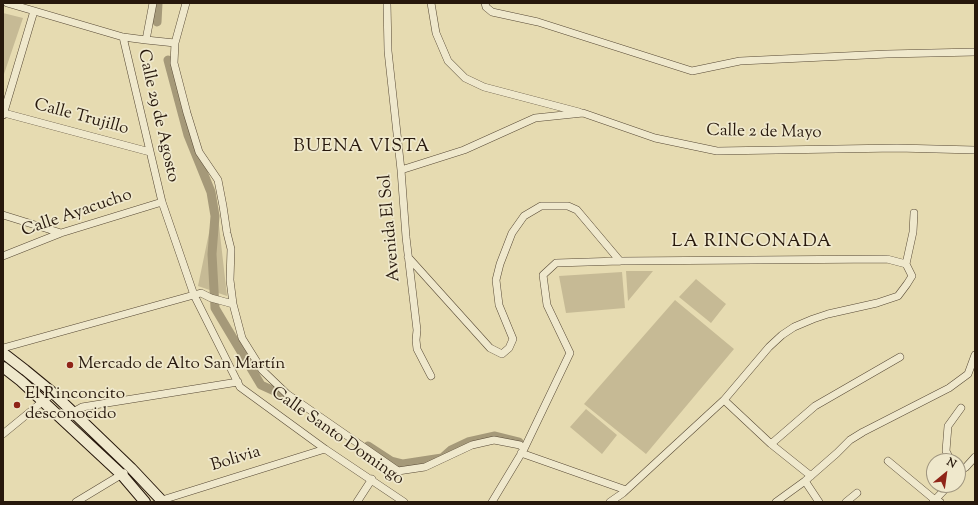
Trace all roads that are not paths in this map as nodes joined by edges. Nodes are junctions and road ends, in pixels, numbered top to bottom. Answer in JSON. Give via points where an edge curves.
{"nodes":[{"id":1,"x":7,"y":3,"type":"edge"},
{"id":2,"x":154,"y":3,"type":"edge"},
{"id":3,"x":186,"y":3,"type":"edge"},
{"id":4,"x":387,"y":3,"type":"edge"},
{"id":5,"x":431,"y":3,"type":"edge"},
{"id":6,"x":485,"y":3,"type":"edge"},
{"id":7,"x":34,"y":11,"type":"junction"},
{"id":8,"x":123,"y":37,"type":"junction"},
{"id":9,"x":146,"y":40,"type":"junction"},
{"id":10,"x":175,"y":43,"type":"junction"},
{"id":11,"x":975,"y":52,"type":"edge"},
{"id":12,"x":583,"y":113,"type":"junction"},
{"id":13,"x":3,"y":114,"type":"edge"},
{"id":14,"x":975,"y":150,"type":"edge"},
{"id":15,"x":150,"y":152,"type":"junction"},
{"id":16,"x":401,"y":170,"type":"junction"},
{"id":17,"x":162,"y":202,"type":"junction"},
{"id":18,"x":914,"y":213,"type":"dead end"},
{"id":19,"x":3,"y":215,"type":"edge"},
{"id":20,"x":61,"y":233,"type":"junction"},
{"id":21,"x":3,"y":256,"type":"edge"},
{"id":22,"x":408,"y":257,"type":"junction"},
{"id":23,"x":620,"y":261,"type":"junction"},
{"id":24,"x":906,"y":264,"type":"junction"},
{"id":25,"x":194,"y":295,"type":"junction"},
{"id":26,"x":233,"y":304,"type":"junction"},
{"id":27,"x":3,"y":348,"type":"edge"},
{"id":28,"x":3,"y":353,"type":"edge"},
{"id":29,"x":975,"y":355,"type":"edge"},
{"id":30,"x":900,"y":357,"type":"dead end"},
{"id":31,"x":3,"y":367,"type":"edge"},
{"id":32,"x":431,"y":376,"type":"dead end"},
{"id":33,"x":238,"y":382,"type":"junction"},
{"id":34,"x":53,"y":393,"type":"junction"},
{"id":35,"x":724,"y":400,"type":"junction"},
{"id":36,"x":43,"y":402,"type":"junction"},
{"id":37,"x":961,"y":408,"type":"dead end"},
{"id":38,"x":73,"y":412,"type":"junction"},
{"id":39,"x":64,"y":422,"type":"junction"},
{"id":40,"x":3,"y":434,"type":"edge"},
{"id":41,"x":771,"y":444,"type":"junction"},
{"id":42,"x":324,"y":448,"type":"junction"},
{"id":43,"x":522,"y":451,"type":"junction"},
{"id":44,"x":947,"y":453,"type":"edge"},
{"id":45,"x":975,"y":457,"type":"edge"},
{"id":46,"x":888,"y":461,"type":"dead end"},
{"id":47,"x":966,"y":467,"type":"edge"},
{"id":48,"x":131,"y":468,"type":"junction"},
{"id":49,"x":122,"y":475,"type":"junction"},
{"id":50,"x":811,"y":476,"type":"junction"},
{"id":51,"x":372,"y":479,"type":"junction"},
{"id":52,"x":805,"y":481,"type":"junction"},
{"id":53,"x":626,"y":490,"type":"junction"},
{"id":54,"x":857,"y":492,"type":"dead end"},
{"id":55,"x":942,"y":493,"type":"edge"},
{"id":56,"x":160,"y":501,"type":"edge"},
{"id":57,"x":936,"y":501,"type":"edge"},
{"id":58,"x":76,"y":502,"type":"edge"},
{"id":59,"x":145,"y":502,"type":"edge"},
{"id":60,"x":357,"y":502,"type":"edge"},
{"id":61,"x":404,"y":502,"type":"edge"},
{"id":62,"x":492,"y":502,"type":"edge"},
{"id":63,"x":610,"y":502,"type":"edge"},
{"id":64,"x":776,"y":502,"type":"edge"},
{"id":65,"x":819,"y":502,"type":"edge"},
{"id":66,"x":846,"y":502,"type":"edge"}],
"edges":[{"from":1,"to":7,"type":"street"},
{"from":2,"to":9,"type":"street"},
{"from":3,"to":10,"type":"street"},
{"from":4,"to":16,"type":"street","name":"Avenida El Sol","via":[[388,51]]},
{"from":5,"to":12,"type":"street","via":[[436,33],[448,61],[465,78],[484,87]]},
{"from":6,"to":11,"type":"street","via":[[486,8],[492,12],[538,22],[692,71],[740,61]]},
{"from":7,"to":8,"type":"street"},
{"from":7,"to":13,"type":"street"},
{"from":8,"to":9,"type":"street"},
{"from":8,"to":15,"type":"street","name":"Calle 29 de Agosto"},
{"from":9,"to":10,"type":"street"},
{"from":10,"to":26,"type":"street","via":[[174,63],[186,113],[199,152],[218,180],[230,249]]},
{"from":12,"to":14,"type":"street","name":"Calle 2 de Mayo","via":[[655,138],[717,151],[896,148]]},
{"from":12,"to":16,"type":"street","name":"Calle 2 de Mayo","via":[[536,118],[464,150]]},
{"from":13,"to":15,"type":"street","name":"Calle Trujillo"},
{"from":15,"to":17,"type":"street","name":"Calle 29 de Agosto"},
{"from":16,"to":22,"type":"street","name":"Avenida El Sol"},
{"from":17,"to":20,"type":"street","name":"Calle Ayacucho"},
{"from":17,"to":25,"type":"street","name":"Calle Santo Domingo"},
{"from":18,"to":24,"type":"street"},
{"from":19,"to":20,"type":"street"},
{"from":20,"to":21,"type":"street","name":"Calle Ayacucho"},
{"from":22,"to":23,"type":"street","via":[[490,348],[502,354],[509,348],[513,339],[499,304],[496,280],[512,233],[524,216],[541,206],[568,206],[577,210]]},
{"from":22,"to":32,"type":"street","name":"Avenida El Sol","via":[[417,348]]},
{"from":23,"to":24,"type":"street","via":[[887,259]]},
{"from":23,"to":43,"type":"street","via":[[556,263],[543,275],[547,305],[570,353]]},
{"from":24,"to":35,"type":"street","via":[[912,276],[898,296],[828,314],[794,327],[769,347]]},
{"from":25,"to":26,"type":"street","via":[[201,293]]},
{"from":25,"to":27,"type":"street"},
{"from":25,"to":33,"type":"street","name":"Calle Santo Domingo"},
{"from":26,"to":43,"type":"street","via":[[242,338],[262,370],[287,394],[398,471],[425,466],[472,445],[494,440],[520,445]]},
{"from":28,"to":34,"type":"street"},
{"from":29,"to":50,"type":"street","via":[[968,374],[949,388],[850,440]]},
{"from":30,"to":41,"type":"street","via":[[815,406]]},
{"from":31,"to":36,"type":"street"},
{"from":33,"to":38,"type":"street","via":[[82,407]]},
{"from":33,"to":42,"type":"street","name":"Calle Santo Domingo","via":[[240,387]]},
{"from":34,"to":36,"type":"street"},
{"from":34,"to":38,"type":"street"},
{"from":35,"to":41,"type":"street"},
{"from":35,"to":53,"type":"street"},
{"from":36,"to":39,"type":"street"},
{"from":36,"to":40,"type":"street"},
{"from":37,"to":44,"type":"street","via":[[948,426]]},
{"from":38,"to":39,"type":"street"},
{"from":38,"to":48,"type":"street"},
{"from":39,"to":49,"type":"street"},
{"from":41,"to":50,"type":"street"},
{"from":42,"to":51,"type":"street","name":"Calle Santo Domingo"},
{"from":42,"to":56,"type":"street","name":"Bolivia"},
{"from":43,"to":53,"type":"street"},
{"from":43,"to":62,"type":"street"},
{"from":45,"to":47,"type":"street"},
{"from":46,"to":57,"type":"street"},
{"from":48,"to":49,"type":"street"},
{"from":48,"to":56,"type":"street"},
{"from":49,"to":58,"type":"street"},
{"from":49,"to":59,"type":"street"},
{"from":50,"to":52,"type":"street"},
{"from":51,"to":60,"type":"street"},
{"from":51,"to":61,"type":"street","name":"Calle Santo Domingo"},
{"from":52,"to":64,"type":"street"},
{"from":52,"to":65,"type":"street"},
{"from":53,"to":63,"type":"street"},
{"from":54,"to":66,"type":"street"},
{"from":55,"to":57,"type":"street"}]}
